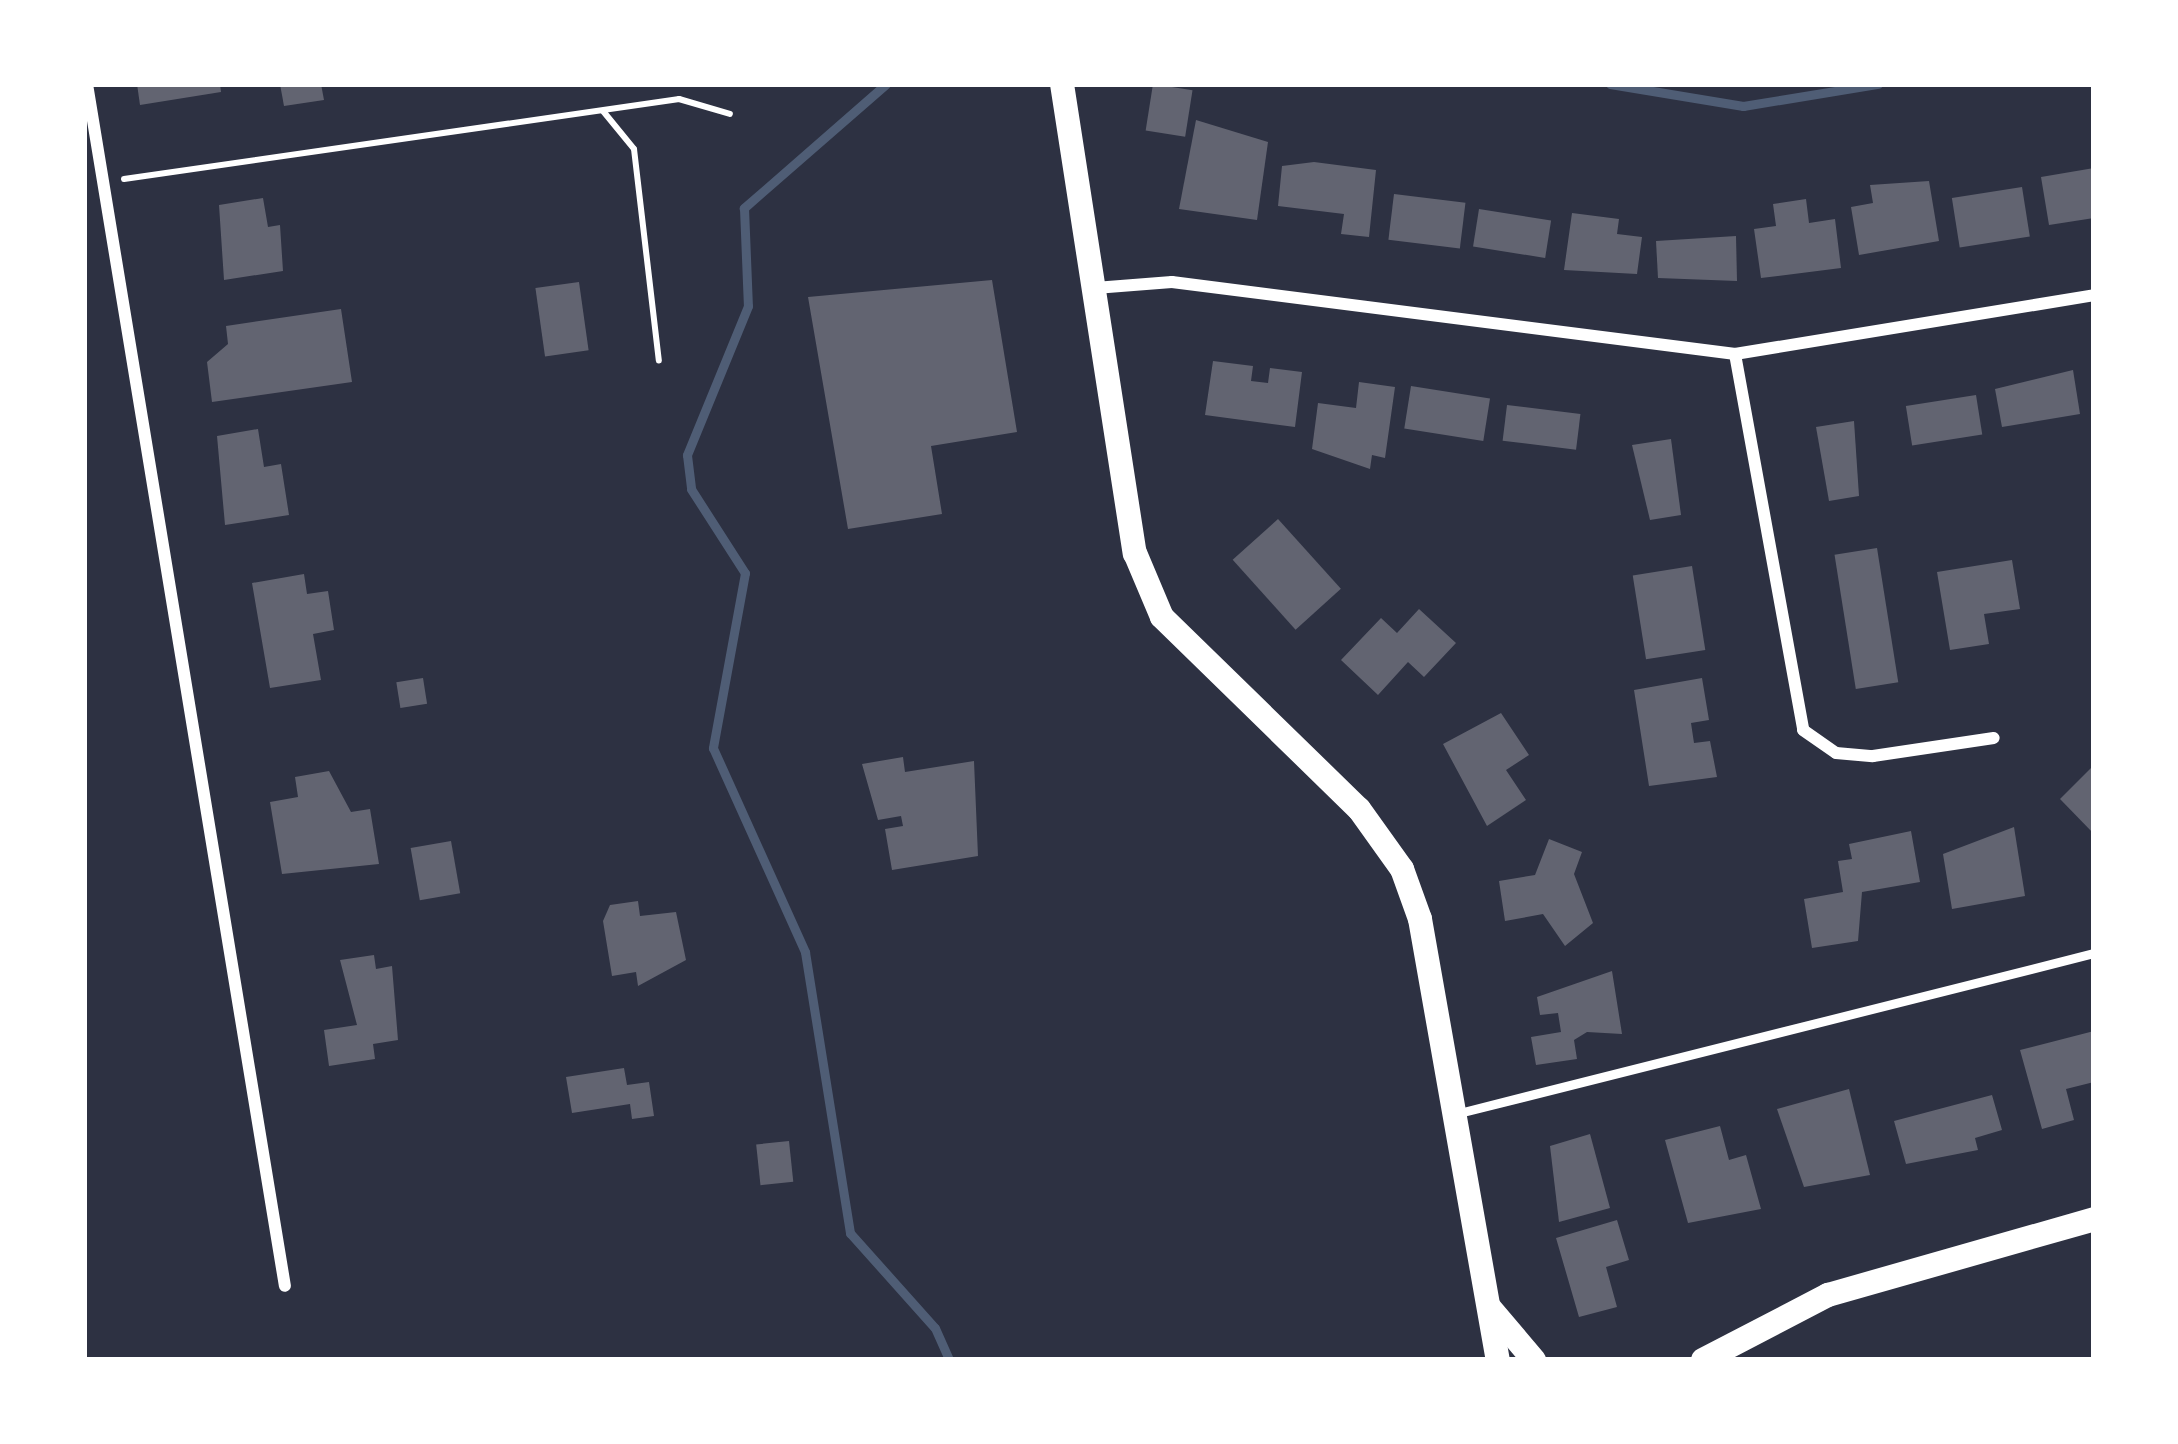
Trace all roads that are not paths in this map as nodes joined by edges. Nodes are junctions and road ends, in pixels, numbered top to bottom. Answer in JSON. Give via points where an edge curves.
{"nodes":[{"id":1,"x":87,"y":84,"type":"edge"},
{"id":2,"x":1062,"y":84,"type":"edge"},
{"id":3,"x":1094,"y":289,"type":"junction"},
{"id":4,"x":2094,"y":295,"type":"edge"},
{"id":5,"x":1735,"y":354,"type":"junction"},
{"id":6,"x":1994,"y":738,"type":"dead end"},
{"id":7,"x":2094,"y":953,"type":"edge"},
{"id":8,"x":1455,"y":1114,"type":"junction"},
{"id":9,"x":2094,"y":1219,"type":"edge"},
{"id":10,"x":285,"y":1286,"type":"dead end"},
{"id":11,"x":1489,"y":1306,"type":"junction"},
{"id":12,"x":1498,"y":1360,"type":"edge"},
{"id":13,"x":1534,"y":1360,"type":"edge"},
{"id":14,"x":1703,"y":1360,"type":"edge"}],
"edges":[{"from":1,"to":10,"type":"street"},
{"from":2,"to":3,"type":"main road"},
{"from":3,"to":5,"type":"street","via":[[1172,282]]},
{"from":3,"to":8,"type":"main road","via":[[1130,530],[1154,601],[1359,809],[1402,869]]},
{"from":4,"to":5,"type":"street"},
{"from":5,"to":6,"type":"street","via":[[1803,730],[1836,753],[1873,757]]},
{"from":7,"to":8,"type":"lane"},
{"from":8,"to":11,"type":"main road"},
{"from":9,"to":14,"type":"main road","via":[[1828,1295]]},
{"from":11,"to":12,"type":"main road"},
{"from":11,"to":13,"type":"main road"}]}
